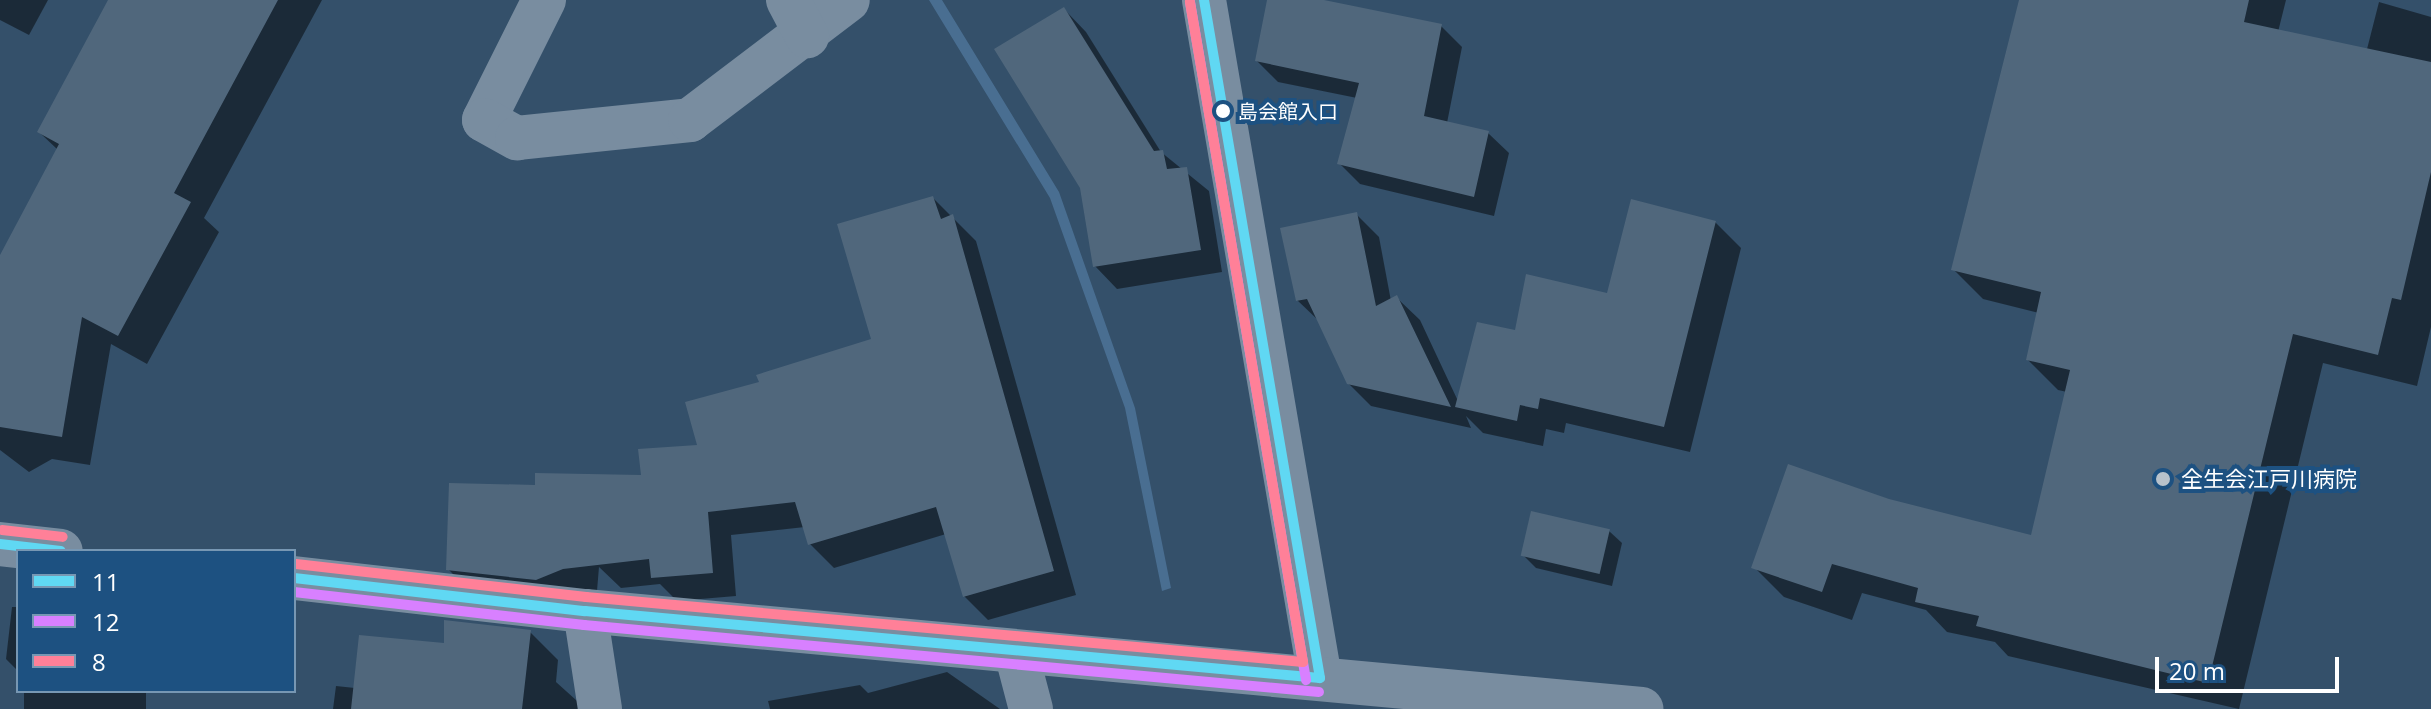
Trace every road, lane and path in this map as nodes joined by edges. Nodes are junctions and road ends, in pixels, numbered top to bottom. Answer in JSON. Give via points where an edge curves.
{"nodes":[{"id":1,"x":544,"y":0,"type":"edge"},
{"id":2,"x":848,"y":0,"type":"edge"},
{"id":3,"x":1200,"y":3,"type":"edge"},
{"id":4,"x":798,"y":18,"type":"edge"},
{"id":5,"x":0,"y":544,"type":"edge"},
{"id":6,"x":44,"y":549,"type":"edge"},
{"id":7,"x":296,"y":578,"type":"edge"},
{"id":8,"x":585,"y":611,"type":"junction"},
{"id":9,"x":1016,"y":652,"type":"junction"},
{"id":10,"x":1348,"y":690,"type":"edge"},
{"id":11,"x":600,"y":709,"type":"edge"},
{"id":12,"x":1031,"y":709,"type":"edge"},
{"id":13,"x":1641,"y":709,"type":"edge"}],
"edges":[{"from":1,"to":4,"type":"street","via":[[484,120],[517,138],[690,120]]},
{"from":2,"to":4,"type":"street"},
{"from":3,"to":10,"type":"street"},
{"from":5,"to":6,"type":"street"},
{"from":7,"to":8,"type":"street"},
{"from":8,"to":9,"type":"street"},
{"from":8,"to":11,"type":"street"},
{"from":9,"to":10,"type":"street"},
{"from":9,"to":12,"type":"street"},
{"from":10,"to":13,"type":"street"}]}
